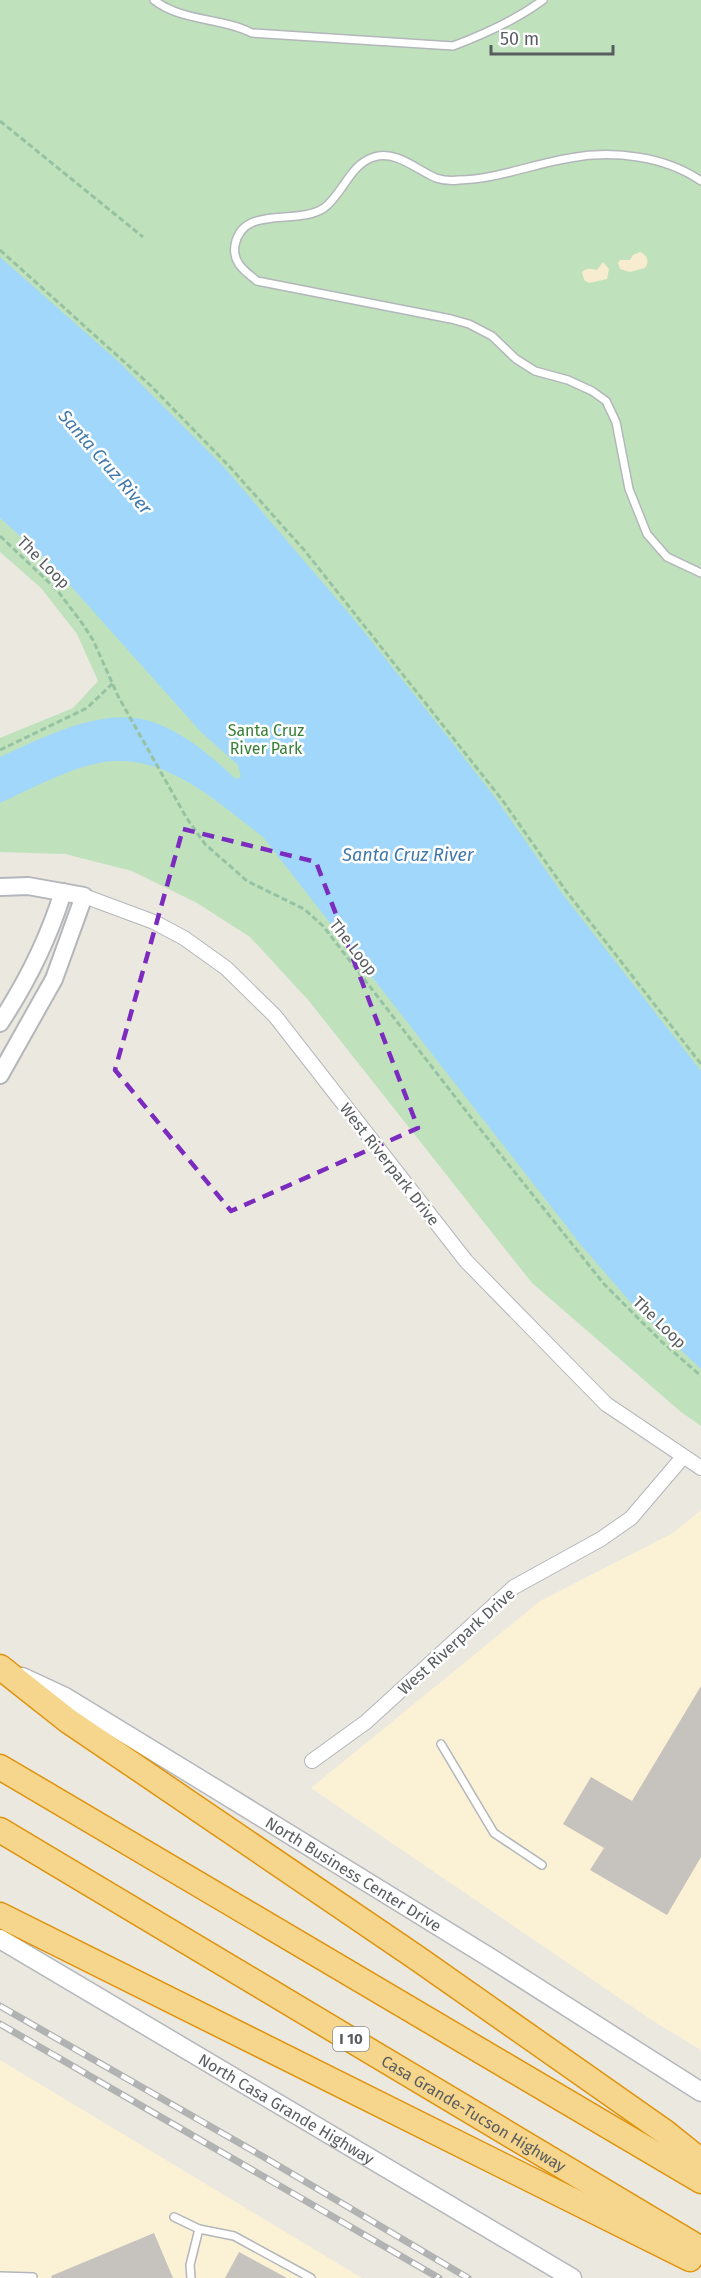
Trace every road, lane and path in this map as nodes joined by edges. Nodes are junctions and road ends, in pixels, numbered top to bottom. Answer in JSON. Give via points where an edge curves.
{"nodes":[{"id":1,"x":154,"y":0,"type":"edge"},
{"id":2,"x":543,"y":0,"type":"edge"},
{"id":3,"x":0,"y":121,"type":"edge"},
{"id":4,"x":701,"y":181,"type":"edge"},
{"id":5,"x":143,"y":237,"type":"dead end"},
{"id":6,"x":0,"y":250,"type":"edge"},
{"id":7,"x":0,"y":536,"type":"edge"},
{"id":8,"x":701,"y":573,"type":"edge"},
{"id":9,"x":113,"y":683,"type":"junction"},
{"id":10,"x":0,"y":750,"type":"edge"},
{"id":11,"x":0,"y":887,"type":"edge"},
{"id":12,"x":63,"y":892,"type":"junction"},
{"id":13,"x":84,"y":896,"type":"junction"},
{"id":14,"x":0,"y":1023,"type":"edge"},
{"id":15,"x":701,"y":1064,"type":"edge"},
{"id":16,"x":0,"y":1075,"type":"edge"},
{"id":17,"x":701,"y":1376,"type":"edge"},
{"id":18,"x":683,"y":1457,"type":"junction"},
{"id":19,"x":701,"y":1468,"type":"edge"},
{"id":20,"x":0,"y":1667,"type":"edge"},
{"id":21,"x":441,"y":1744,"type":"dead end"},
{"id":22,"x":312,"y":1761,"type":"dead end"},
{"id":23,"x":0,"y":1767,"type":"edge"},
{"id":24,"x":0,"y":1830,"type":"edge"},
{"id":25,"x":542,"y":1865,"type":"dead end"},
{"id":26,"x":0,"y":1915,"type":"edge"},
{"id":27,"x":0,"y":1939,"type":"edge"},
{"id":28,"x":701,"y":2092,"type":"edge"},
{"id":29,"x":701,"y":2161,"type":"edge"},
{"id":30,"x":701,"y":2181,"type":"edge"},
{"id":31,"x":174,"y":2217,"type":"dead end"},
{"id":32,"x":199,"y":2229,"type":"junction"},
{"id":33,"x":701,"y":2249,"type":"edge"},
{"id":34,"x":701,"y":2265,"type":"edge"},
{"id":35,"x":0,"y":2276,"type":"edge"},
{"id":36,"x":33,"y":2277,"type":"edge"},
{"id":37,"x":191,"y":2278,"type":"edge"},
{"id":38,"x":311,"y":2278,"type":"edge"},
{"id":39,"x":572,"y":2278,"type":"edge"}],
"edges":[{"from":1,"to":2,"type":"lane","via":[[171,12],[238,26],[252,33],[453,46]]},
{"from":3,"to":5,"type":"path"},
{"from":4,"to":8,"type":"lane","via":[[688,172],[645,158],[602,154],[459,180],[439,179],[398,158],[376,156],[362,162],[325,207],[308,216],[269,218],[248,224],[237,237],[234,252],[240,268],[257,281],[469,324],[492,336],[516,359],[535,370],[592,391],[606,401],[616,423],[629,489],[648,534],[667,557]]},
{"from":6,"to":15,"type":"path","via":[[150,385],[305,551],[503,801],[566,891]]},
{"from":7,"to":9,"type":"path","name":"The Loop","via":[[57,590],[93,640]]},
{"from":9,"to":10,"type":"path","via":[[87,708]]},
{"from":9,"to":17,"type":"path","name":"The Loop","via":[[174,797],[205,844],[247,881],[304,909],[323,926],[604,1284]]},
{"from":11,"to":12,"type":"street","via":[[28,886]]},
{"from":12,"to":13,"type":"street"},
{"from":12,"to":14,"type":"street","via":[[52,929]]},
{"from":13,"to":16,"type":"street","via":[[54,979]]},
{"from":13,"to":18,"type":"street","name":"West Riverpark Drive","via":[[154,922],[226,968],[275,1016],[466,1261],[606,1404]]},
{"from":18,"to":19,"type":"street","name":"West Riverpark Drive"},
{"from":18,"to":22,"type":"street","name":"West Riverpark Drive","via":[[631,1518],[514,1587],[366,1722]]},
{"from":20,"to":28,"type":"main road","name":"North Business Center Drive","via":[[75,1703]]},
{"from":20,"to":29,"type":"highway","via":[[67,1720],[417,1958]]},
{"from":21,"to":25,"type":"lane","via":[[494,1833]]},
{"from":23,"to":30,"type":"highway"},
{"from":24,"to":33,"type":"highway","name":"Casa Grande-Tucson Highway","number":"I 10"},
{"from":26,"to":34,"type":"highway"},
{"from":27,"to":39,"type":"main road","name":"North Casa Grande Highway"},
{"from":31,"to":32,"type":"lane"},
{"from":32,"to":37,"type":"lane","via":[[190,2265]]},
{"from":32,"to":38,"type":"lane","via":[[234,2236]]},
{"from":35,"to":36,"type":"lane"}]}
